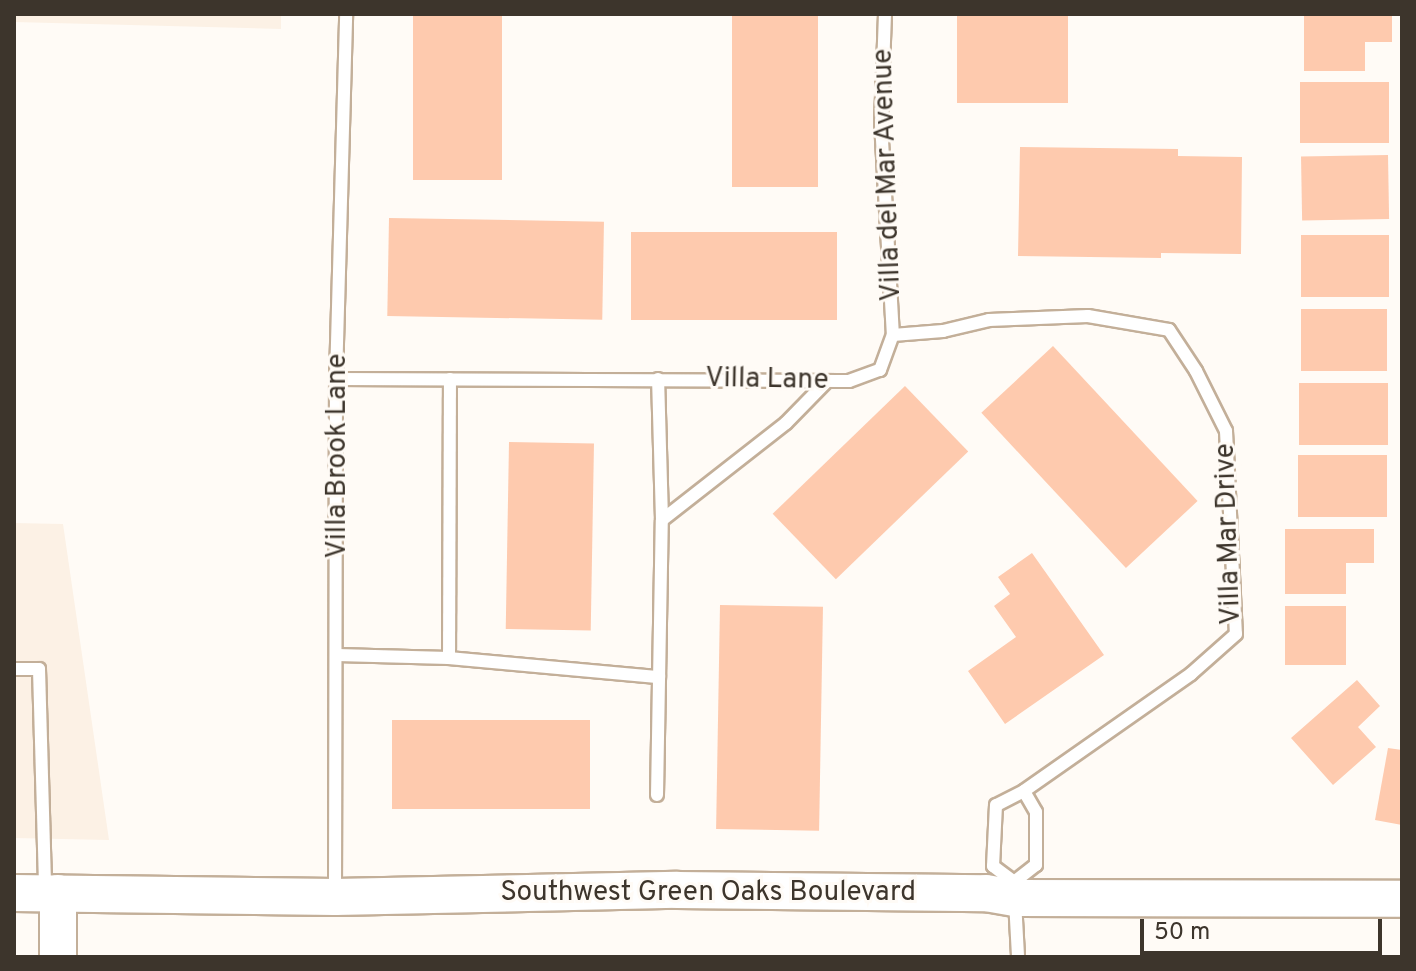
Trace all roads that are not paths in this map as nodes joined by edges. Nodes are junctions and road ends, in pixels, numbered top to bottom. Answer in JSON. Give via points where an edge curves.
{"nodes":[{"id":1,"x":346,"y":14,"type":"edge"},
{"id":2,"x":885,"y":14,"type":"edge"},
{"id":3,"x":893,"y":335,"type":"junction"},
{"id":4,"x":336,"y":379,"type":"junction"},
{"id":5,"x":450,"y":379,"type":"junction"},
{"id":6,"x":658,"y":379,"type":"junction"},
{"id":7,"x":826,"y":382,"type":"junction"},
{"id":8,"x":662,"y":520,"type":"junction"},
{"id":9,"x":337,"y":655,"type":"junction"},
{"id":10,"x":449,"y":658,"type":"junction"},
{"id":11,"x":14,"y":669,"type":"edge"},
{"id":12,"x":659,"y":677,"type":"junction"},
{"id":13,"x":1024,"y":791,"type":"junction"},
{"id":14,"x":657,"y":795,"type":"dead end"},
{"id":15,"x":1014,"y":890,"type":"junction"},
{"id":16,"x":39,"y":893,"type":"edge"},
{"id":17,"x":335,"y":897,"type":"junction"},
{"id":18,"x":1402,"y":899,"type":"edge"},
{"id":19,"x":58,"y":957,"type":"edge"},
{"id":20,"x":1018,"y":957,"type":"edge"}],
"edges":[{"from":1,"to":4,"type":"lane","name":"Villa Brook Lane"},
{"from":2,"to":3,"type":"lane","name":"Villa del Mar Avenue","via":[[881,122]]},
{"from":3,"to":7,"type":"lane","name":"Villa Lane","via":[[880,370],[849,381]]},
{"from":3,"to":13,"type":"lane","name":"Villa Mar Drive","via":[[989,320],[1088,316],[1169,330],[1226,431],[1236,634],[1191,674]]},
{"from":4,"to":5,"type":"lane","name":"Villa Lane"},
{"from":4,"to":9,"type":"lane","name":"Villa Brook Lane"},
{"from":5,"to":6,"type":"lane","name":"Villa Lane"},
{"from":5,"to":10,"type":"lane"},
{"from":6,"to":7,"type":"lane","name":"Villa Lane"},
{"from":6,"to":8,"type":"lane"},
{"from":7,"to":8,"type":"lane","via":[[786,423]]},
{"from":8,"to":12,"type":"lane"},
{"from":9,"to":10,"type":"lane"},
{"from":9,"to":17,"type":"lane","name":"Villa Brook Lane"},
{"from":10,"to":12,"type":"lane"},
{"from":11,"to":16,"type":"lane","via":[[39,669]]},
{"from":12,"to":14,"type":"lane"},
{"from":13,"to":15,"type":"lane","via":[[1036,812],[1036,865]]},
{"from":13,"to":15,"type":"lane","name":"Villa Mar Drive","via":[[996,805],[993,866]]},
{"from":15,"to":17,"type":"main road","name":"Southwest Green Oaks Boulevard"},
{"from":15,"to":18,"type":"main road","name":"Southwest Green Oaks Boulevard"},
{"from":15,"to":20,"type":"lane"},
{"from":16,"to":17,"type":"main road","name":"Southwest Green Oaks Boulevard"},
{"from":16,"to":19,"type":"main road"}]}
